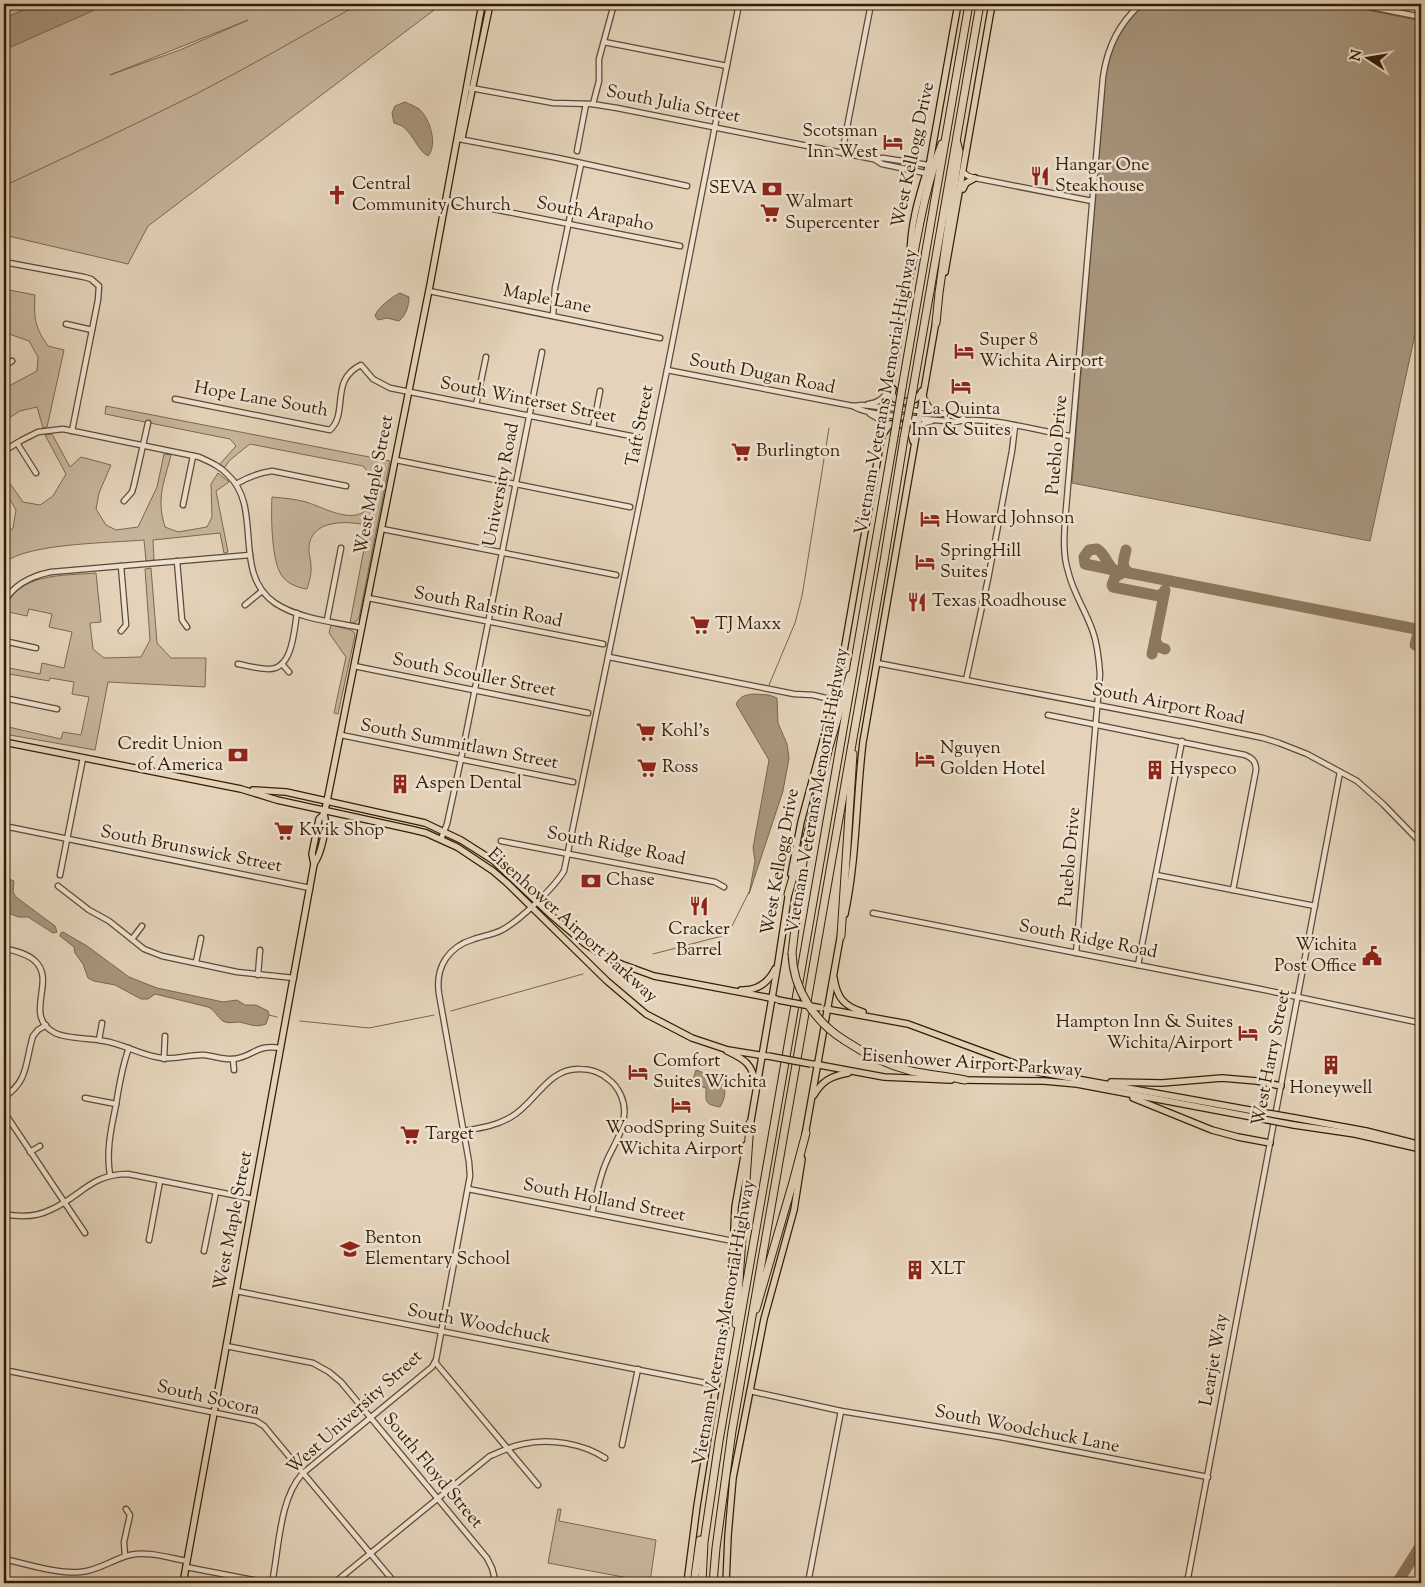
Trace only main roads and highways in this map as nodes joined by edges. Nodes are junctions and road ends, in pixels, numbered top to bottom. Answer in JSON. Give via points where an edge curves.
{"nodes":[{"id":1,"x":482,"y":4,"type":"edge"},
{"id":2,"x":490,"y":4,"type":"edge"},
{"id":3,"x":958,"y":4,"type":"edge"},
{"id":4,"x":967,"y":4,"type":"edge"},
{"id":5,"x":980,"y":4,"type":"edge"},
{"id":6,"x":992,"y":4,"type":"edge"},
{"id":7,"x":470,"y":88,"type":"junction"},
{"id":8,"x":947,"y":133,"type":"junction"},
{"id":9,"x":956,"y":141,"type":"junction"},
{"id":10,"x":975,"y":178,"type":"road end"},
{"id":11,"x":958,"y":205,"type":"junction"},
{"id":12,"x":911,"y":269,"type":"junction"},
{"id":13,"x":936,"y":323,"type":"junction"},
{"id":14,"x":892,"y":375,"type":"junction"},
{"id":15,"x":924,"y":386,"type":"junction"},
{"id":16,"x":883,"y":431,"type":"junction"},
{"id":17,"x":914,"y":446,"type":"junction"},
{"id":18,"x":861,"y":632,"type":"junction"},
{"id":19,"x":854,"y":729,"type":"junction"},
{"id":20,"x":4,"y":742,"type":"edge"},
{"id":21,"x":241,"y":789,"type":"junction"},
{"id":22,"x":327,"y":801,"type":"junction"},
{"id":23,"x":324,"y":812,"type":"junction"},
{"id":24,"x":812,"y":814,"type":"junction"},
{"id":25,"x":788,"y":894,"type":"junction"},
{"id":26,"x":841,"y":936,"type":"junction"},
{"id":27,"x":778,"y":963,"type":"junction"},
{"id":28,"x":834,"y":973,"type":"junction"},
{"id":29,"x":716,"y":989,"type":"junction"},
{"id":30,"x":775,"y":999,"type":"junction"},
{"id":31,"x":824,"y":1008,"type":"junction"},
{"id":32,"x":884,"y":1019,"type":"junction"},
{"id":33,"x":716,"y":1046,"type":"junction"},
{"id":34,"x":766,"y":1056,"type":"junction"},
{"id":35,"x":814,"y":1065,"type":"junction"},
{"id":36,"x":859,"y":1073,"type":"junction"},
{"id":37,"x":965,"y":1080,"type":"junction"},
{"id":38,"x":1098,"y":1082,"type":"junction"},
{"id":39,"x":1281,"y":1086,"type":"road end"},
{"id":40,"x":756,"y":1089,"type":"junction"},
{"id":41,"x":1119,"y":1093,"type":"junction"},
{"id":42,"x":811,"y":1100,"type":"junction"},
{"id":43,"x":750,"y":1123,"type":"junction"},
{"id":44,"x":806,"y":1133,"type":"junction"},
{"id":45,"x":1270,"y":1142,"type":"road end"},
{"id":46,"x":1421,"y":1145,"type":"edge"},
{"id":47,"x":1421,"y":1149,"type":"edge"},
{"id":48,"x":748,"y":1338,"type":"junction"},
{"id":49,"x":731,"y":1381,"type":"junction"},
{"id":50,"x":710,"y":1498,"type":"junction"},
{"id":51,"x":721,"y":1510,"type":"junction"},
{"id":52,"x":183,"y":1583,"type":"edge"},
{"id":53,"x":687,"y":1583,"type":"edge"},
{"id":54,"x":694,"y":1583,"type":"edge"},
{"id":55,"x":702,"y":1583,"type":"edge"},
{"id":56,"x":714,"y":1583,"type":"edge"},
{"id":57,"x":718,"y":1583,"type":"edge"},
{"id":58,"x":726,"y":1583,"type":"edge"}],
"edges":[{"from":1,"to":7,"type":"main road","name":"West Maple Street"},
{"from":2,"to":7,"type":"main road","name":"West Maple Street"},
{"from":3,"to":12,"type":"main road","name":"West Kellogg Drive","via":[[912,239]]},
{"from":4,"to":8,"type":"highway","name":"Vietnam Veterans Memorial Highway"},
{"from":5,"to":9,"type":"highway","name":"Vietnam Veterans Memorial Highway"},
{"from":6,"to":11,"type":"main road"},
{"from":7,"to":22,"type":"main road","name":"West Maple Street"},
{"from":8,"to":12,"type":"highway","via":[[922,211]]},
{"from":8,"to":18,"type":"highway","name":"Vietnam Veterans Memorial Highway","bridge":true},
{"from":9,"to":13,"type":"highway","via":[[959,151]]},
{"from":9,"to":19,"type":"highway","name":"Vietnam Veterans Memorial Highway","bridge":true},
{"from":10,"to":11,"type":"main road","via":[[964,185]]},
{"from":11,"to":13,"type":"main road"},
{"from":12,"to":14,"type":"main road","name":"West Kellogg Drive"},
{"from":13,"to":15,"type":"main road"},
{"from":14,"to":15,"type":"main road","via":[[893,396],[901,402],[916,399]]},
{"from":14,"to":16,"type":"main road","name":"West Kellogg Drive"},
{"from":15,"to":17,"type":"main road"},
{"from":16,"to":17,"type":"main road","via":[[890,424],[901,424],[910,429]]},
{"from":16,"to":25,"type":"main road","name":"West Kellogg Drive","via":[[846,645],[801,822]]},
{"from":17,"to":26,"type":"main road","via":[[863,742],[852,873]]},
{"from":18,"to":24,"type":"highway"},
{"from":18,"to":49,"type":"highway","name":"Vietnam Veterans Memorial Highway"},
{"from":19,"to":26,"type":"highway"},
{"from":19,"to":48,"type":"highway","name":"Vietnam Veterans Memorial Highway"},
{"from":20,"to":21,"type":"main road"},
{"from":21,"to":22,"type":"main road","via":[[286,792]]},
{"from":21,"to":23,"type":"main road"},
{"from":22,"to":23,"type":"main road","name":"West Maple Street"},
{"from":22,"to":29,"type":"main road","name":"Eisenhower Airport Parkway","via":[[425,823],[461,840],[494,861],[584,943],[620,964],[654,976]]},
{"from":23,"to":33,"type":"main road","name":"Eisenhower Airport Parkway","via":[[414,830],[457,847],[493,871],[607,981],[646,1014],[692,1038]]},
{"from":23,"to":52,"type":"main road","name":"West Maple Street","via":[[326,820],[319,856],[314,864]]},
{"from":24,"to":25,"type":"highway"},
{"from":24,"to":37,"type":"highway","bridge":true,"via":[[792,952],[796,977],[805,1001],[818,1018],[844,1040],[884,1063]]},
{"from":25,"to":27,"type":"main road","name":"West Kellogg Drive"},
{"from":26,"to":28,"type":"main road"},
{"from":27,"to":29,"type":"main road","via":[[771,977],[760,987]]},
{"from":27,"to":30,"type":"main road","name":"West Kellogg Drive"},
{"from":28,"to":31,"type":"main road"},
{"from":28,"to":32,"type":"main road","via":[[836,991],[846,1004]]},
{"from":29,"to":30,"type":"main road","name":"Eisenhower Airport Parkway"},
{"from":30,"to":31,"type":"main road","name":"Eisenhower Airport Parkway","bridge":true},
{"from":30,"to":34,"type":"main road","name":"West Kellogg Drive"},
{"from":31,"to":32,"type":"main road","name":"Eisenhower Airport Parkway"},
{"from":31,"to":35,"type":"main road"},
{"from":32,"to":38,"type":"main road","name":"Eisenhower Airport Parkway","via":[[921,1028],[1038,1072]]},
{"from":33,"to":34,"type":"main road","name":"Eisenhower Airport Parkway"},
{"from":33,"to":40,"type":"main road","via":[[745,1060],[754,1075]]},
{"from":34,"to":35,"type":"main road","name":"Eisenhower Airport Parkway","bridge":true},
{"from":34,"to":40,"type":"main road","name":"West Kellogg Drive"},
{"from":35,"to":36,"type":"main road","name":"Eisenhower Airport Parkway"},
{"from":35,"to":42,"type":"main road"},
{"from":36,"to":37,"type":"main road","name":"Eisenhower Airport Parkway"},
{"from":36,"to":42,"type":"main road","via":[[828,1078]]},
{"from":37,"to":41,"type":"main road","name":"Eisenhower Airport Parkway","via":[[1077,1084]]},
{"from":38,"to":39,"type":"main road","via":[[1162,1083],[1222,1078]]},
{"from":38,"to":46,"type":"main road","name":"Eisenhower Airport Parkway","bridge":true,"via":[[1366,1131]]},
{"from":40,"to":43,"type":"main road","name":"West Kellogg Drive"},
{"from":41,"to":45,"type":"main road","via":[[1212,1130]]},
{"from":41,"to":47,"type":"main road","name":"Eisenhower Airport Parkway","bridge":true,"via":[[1355,1134]]},
{"from":42,"to":44,"type":"main road"},
{"from":43,"to":49,"type":"highway"},
{"from":43,"to":53,"type":"main road","name":"West Kellogg Drive","via":[[737,1190],[731,1294]]},
{"from":44,"to":48,"type":"highway"},
{"from":44,"to":58,"type":"main road","via":[[794,1210],[768,1297],[733,1478]]},
{"from":48,"to":51,"type":"highway","name":"Vietnam Veterans Memorial Highway"},
{"from":49,"to":50,"type":"highway","name":"Vietnam Veterans Memorial Highway"},
{"from":50,"to":54,"type":"highway"},
{"from":50,"to":55,"type":"highway","name":"Vietnam Veterans Memorial Highway"},
{"from":51,"to":56,"type":"highway","name":"Vietnam Veterans Memorial Highway"},
{"from":51,"to":57,"type":"highway"}]}
